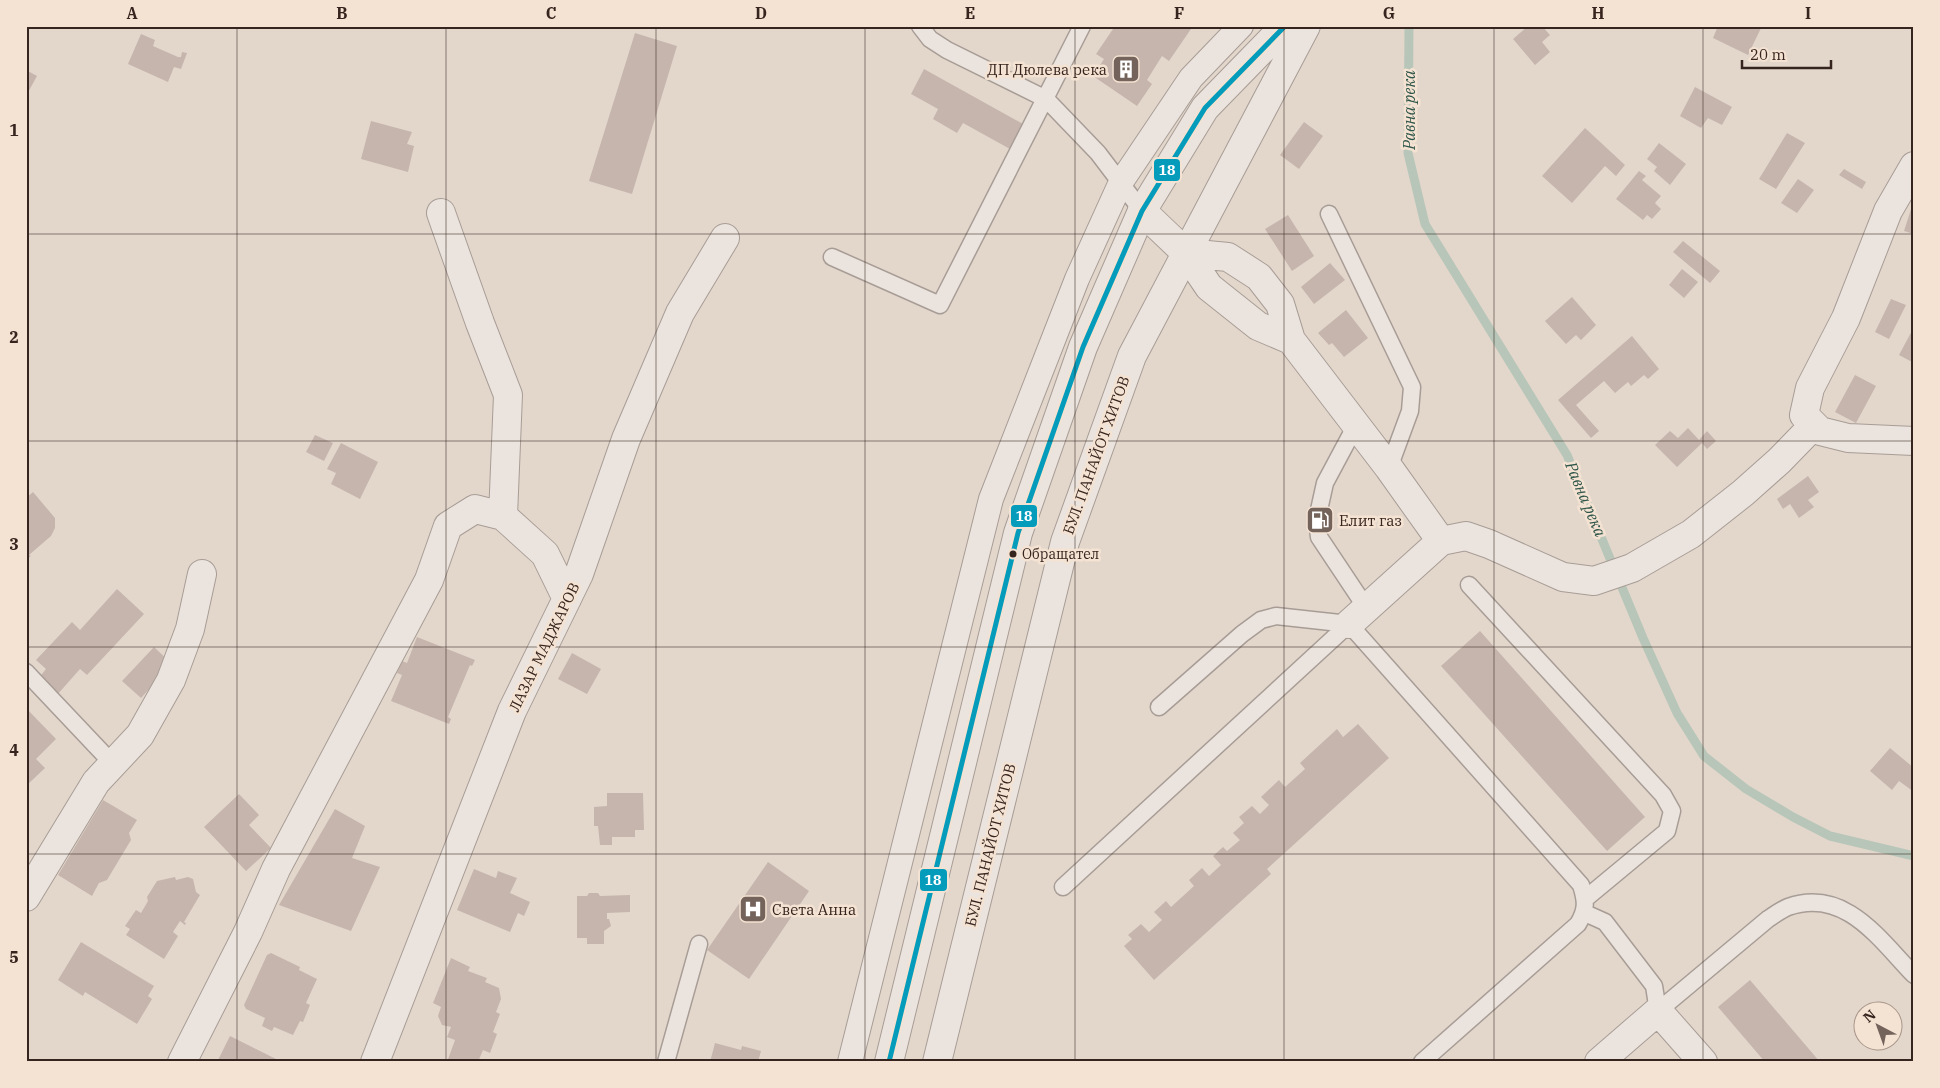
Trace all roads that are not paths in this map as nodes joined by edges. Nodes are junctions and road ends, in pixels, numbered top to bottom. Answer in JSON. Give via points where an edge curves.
{"nodes":[{"id":1,"x":920,"y":26,"type":"edge"},
{"id":2,"x":1082,"y":26,"type":"edge"},
{"id":3,"x":1240,"y":26,"type":"edge"},
{"id":4,"x":1284,"y":26,"type":"edge"},
{"id":5,"x":1306,"y":26,"type":"edge"},
{"id":6,"x":1046,"y":99,"type":"junction"},
{"id":7,"x":1914,"y":166,"type":"edge"},
{"id":8,"x":1120,"y":182,"type":"junction"},
{"id":9,"x":1142,"y":210,"type":"junction"},
{"id":10,"x":440,"y":213,"type":"dead end"},
{"id":11,"x":1330,"y":214,"type":"dead end"},
{"id":12,"x":725,"y":238,"type":"dead end"},
{"id":13,"x":1186,"y":253,"type":"junction"},
{"id":14,"x":832,"y":257,"type":"dead end"},
{"id":15,"x":1291,"y":340,"type":"junction"},
{"id":16,"x":1356,"y":425,"type":"junction"},
{"id":17,"x":1814,"y":425,"type":"junction"},
{"id":18,"x":1914,"y":441,"type":"edge"},
{"id":19,"x":1389,"y":468,"type":"junction"},
{"id":20,"x":503,"y":516,"type":"junction"},
{"id":21,"x":1441,"y":541,"type":"junction"},
{"id":22,"x":202,"y":574,"type":"dead end"},
{"id":23,"x":1469,"y":585,"type":"dead end"},
{"id":24,"x":567,"y":599,"type":"junction"},
{"id":25,"x":1358,"y":616,"type":"junction"},
{"id":26,"x":26,"y":672,"type":"edge"},
{"id":27,"x":1159,"y":707,"type":"dead end"},
{"id":28,"x":113,"y":764,"type":"junction"},
{"id":29,"x":1063,"y":887,"type":"dead end"},
{"id":30,"x":26,"y":897,"type":"edge"},
{"id":31,"x":1585,"y":906,"type":"junction"},
{"id":32,"x":699,"y":944,"type":"dead end"},
{"id":33,"x":1914,"y":975,"type":"edge"},
{"id":34,"x":1658,"y":1012,"type":"junction"},
{"id":35,"x":182,"y":1062,"type":"edge"},
{"id":36,"x":375,"y":1062,"type":"edge"},
{"id":37,"x":666,"y":1062,"type":"edge"},
{"id":38,"x":850,"y":1062,"type":"edge"},
{"id":39,"x":889,"y":1062,"type":"edge"},
{"id":40,"x":937,"y":1062,"type":"edge"},
{"id":41,"x":1422,"y":1062,"type":"edge"},
{"id":42,"x":1599,"y":1062,"type":"edge"},
{"id":43,"x":1703,"y":1062,"type":"edge"}],
"edges":[{"from":1,"to":6,"type":"lane","via":[[930,39],[947,50]]},
{"from":2,"to":6,"type":"lane"},
{"from":3,"to":8,"type":"street","via":[[1191,78]]},
{"from":4,"to":9,"type":"street","via":[[1205,108]]},
{"from":5,"to":13,"type":"street","name":"БУЛ. ПАНАЙОТ ХИТОВ"},
{"from":6,"to":8,"type":"lane","via":[[1098,153]]},
{"from":6,"to":14,"type":"lane","via":[[940,305]]},
{"from":7,"to":17,"type":"street","via":[[1888,210],[1846,318],[1810,388],[1804,415]]},
{"from":8,"to":9,"type":"lane"},
{"from":8,"to":38,"type":"street","via":[[1077,279],[991,499]]},
{"from":9,"to":13,"type":"street"},
{"from":9,"to":39,"type":"street","via":[[1083,347],[1018,533]]},
{"from":10,"to":20,"type":"street","via":[[508,395]]},
{"from":11,"to":19,"type":"lane","via":[[1412,387],[1410,411]]},
{"from":12,"to":24,"type":"street","name":"ЛАЗАР МАДЖАРОВ","via":[[680,313],[626,438],[579,574]]},
{"from":13,"to":15,"type":"street","via":[[1209,287],[1258,326]]},
{"from":13,"to":15,"type":"street","via":[[1228,257],[1259,277],[1280,304]]},
{"from":13,"to":40,"type":"street","name":"БУЛ. ПАНАЙОТ ХИТОВ","via":[[1132,356],[1065,542]]},
{"from":15,"to":16,"type":"street"},
{"from":16,"to":19,"type":"street"},
{"from":16,"to":25,"type":"lane","via":[[1325,483],[1317,519],[1319,537]]},
{"from":17,"to":18,"type":"street","via":[[1820,431],[1848,438]]},
{"from":17,"to":21,"type":"street","via":[[1743,493],[1691,534],[1632,568],[1596,580],[1563,577],[1466,536]]},
{"from":19,"to":21,"type":"street"},
{"from":20,"to":24,"type":"street","via":[[545,554]]},
{"from":20,"to":35,"type":"street","via":[[474,509],[448,526],[429,580],[276,869]]},
{"from":21,"to":25,"type":"street"},
{"from":22,"to":28,"type":"street","via":[[190,629],[171,680],[140,735]]},
{"from":23,"to":31,"type":"lane","via":[[1663,795],[1672,811],[1667,831]]},
{"from":24,"to":36,"type":"street","name":"ЛАЗАР МАДЖАРОВ","via":[[512,711]]},
{"from":25,"to":27,"type":"lane","via":[[1276,616],[1261,620]]},
{"from":25,"to":29,"type":"lane"},
{"from":25,"to":31,"type":"lane","via":[[1581,885]]},
{"from":26,"to":28,"type":"lane"},
{"from":28,"to":30,"type":"street","via":[[96,782]]},
{"from":31,"to":34,"type":"lane","via":[[1605,922],[1654,986]]},
{"from":31,"to":41,"type":"lane","via":[[1578,924]]},
{"from":32,"to":37,"type":"lane"},
{"from":33,"to":34,"type":"lane","via":[[1849,912],[1829,904],[1807,902],[1786,908],[1768,919]]},
{"from":34,"to":42,"type":"street"},
{"from":34,"to":43,"type":"street"}]}
